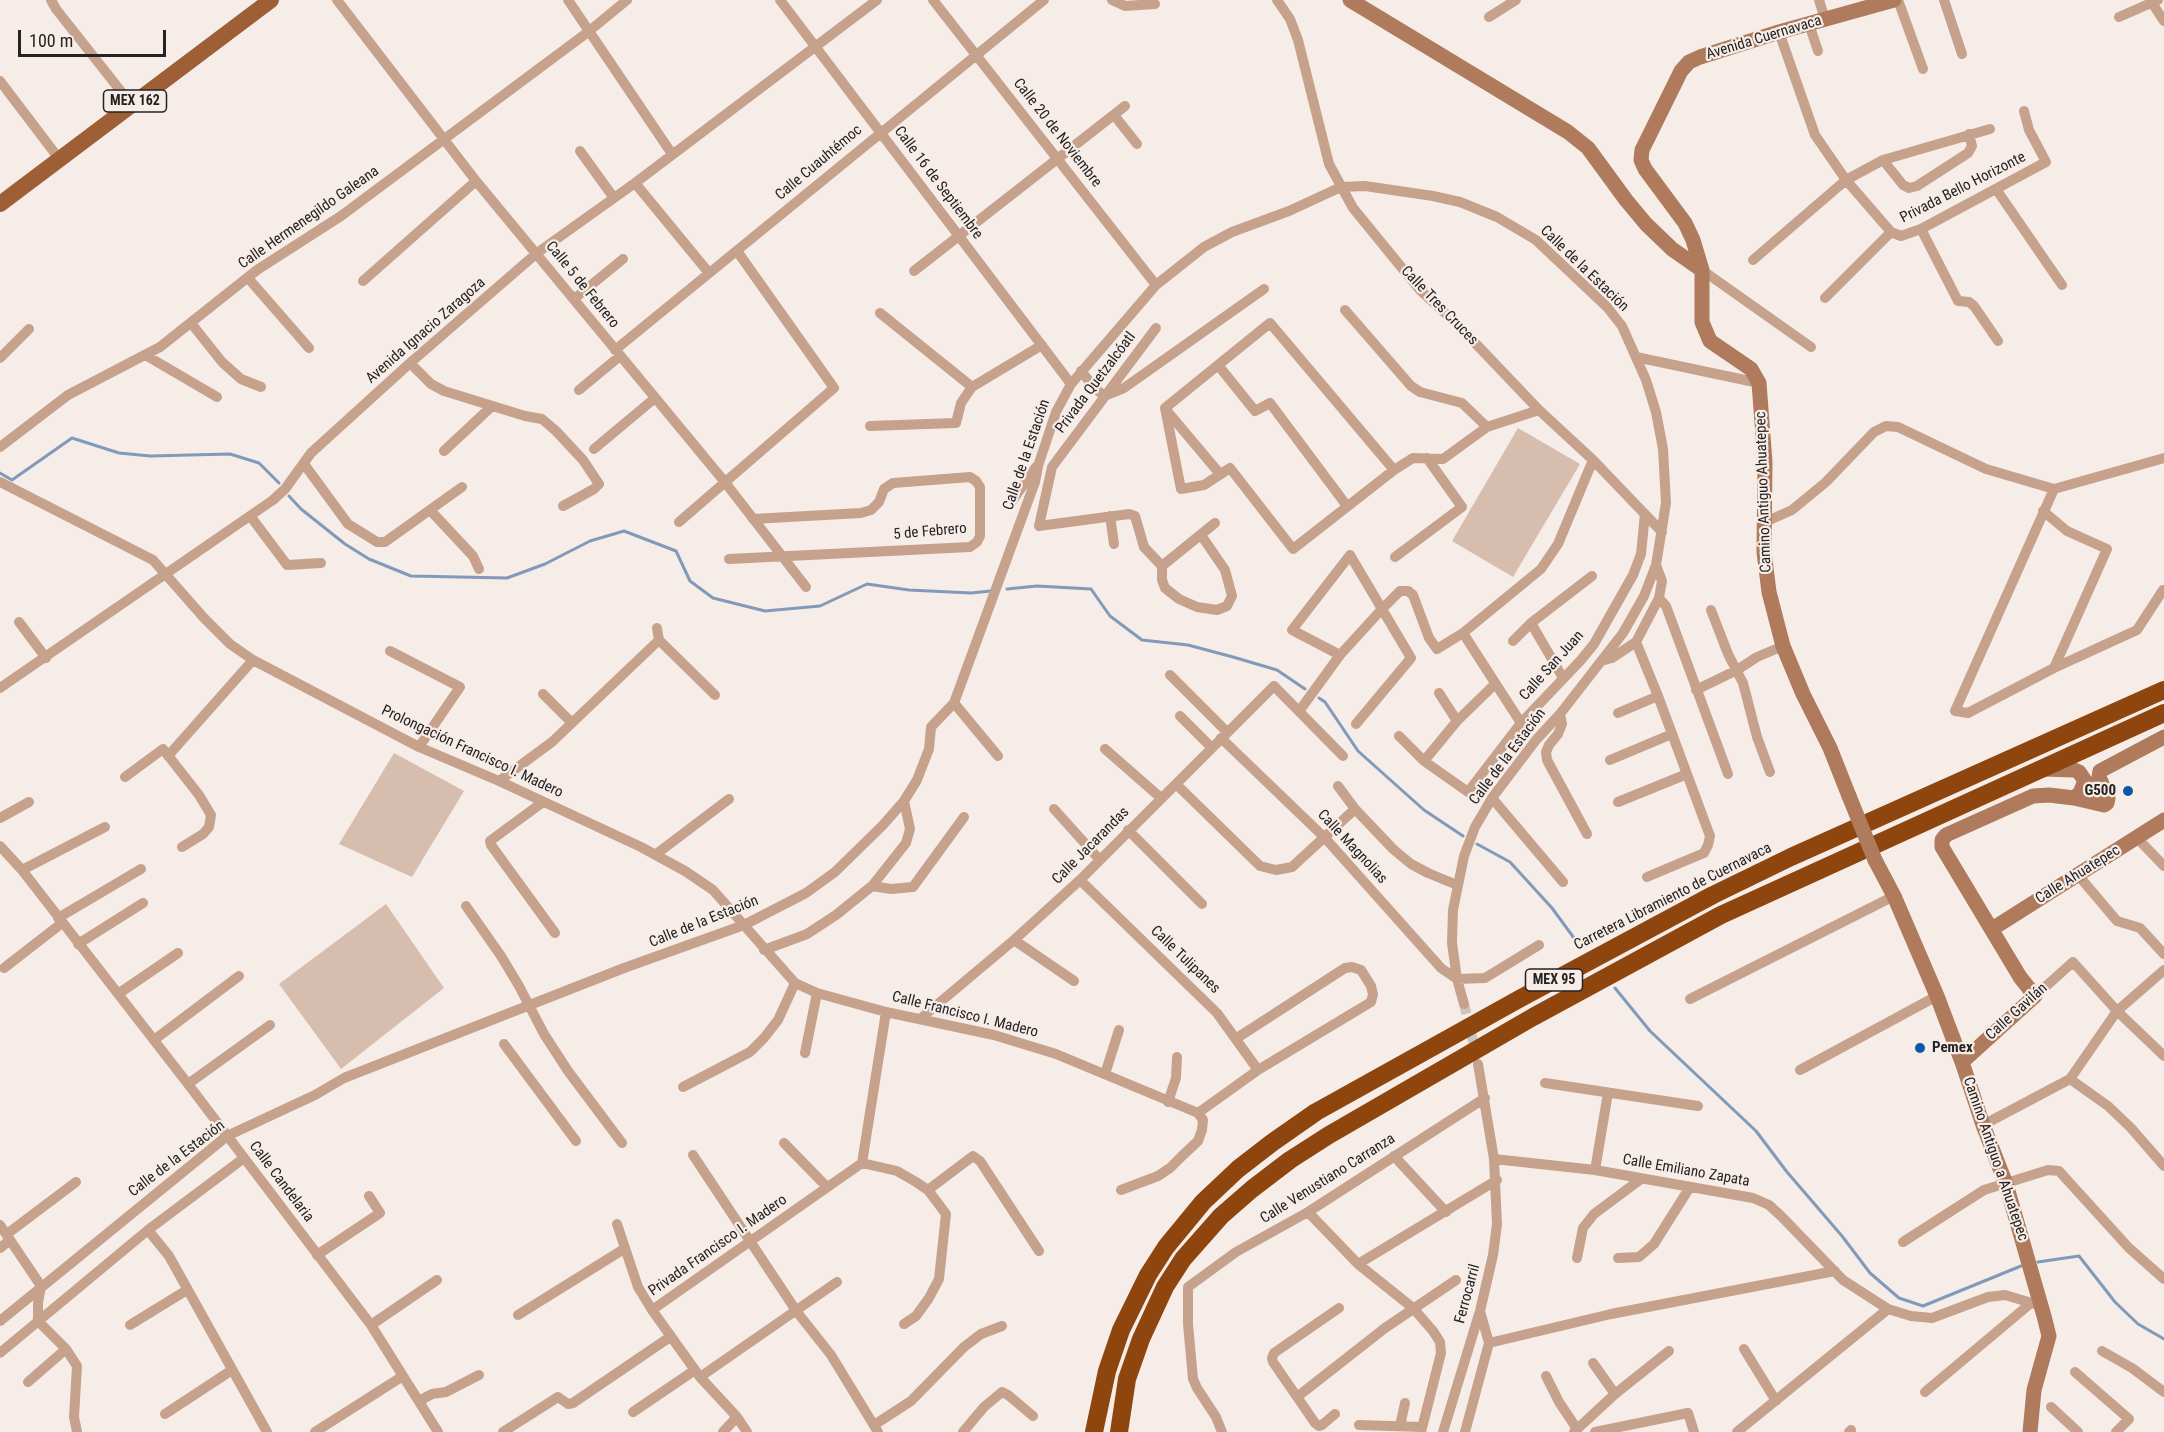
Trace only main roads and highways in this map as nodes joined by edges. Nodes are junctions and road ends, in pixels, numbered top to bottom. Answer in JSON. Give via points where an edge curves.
{"nodes":[{"id":1,"x":272,"y":0,"type":"edge"},
{"id":2,"x":0,"y":204,"type":"edge"},
{"id":3,"x":2164,"y":690,"type":"edge"},
{"id":4,"x":2164,"y":713,"type":"edge"},
{"id":5,"x":1094,"y":1432,"type":"edge"},
{"id":6,"x":1119,"y":1432,"type":"edge"}],
"edges":[{"from":1,"to":2,"type":"main road","number":"MEX 162"},
{"from":3,"to":5,"type":"highway","name":"Carretera Libramiento de Cuernavaca","number":"MEX 95","via":[[1713,895],[1316,1112],[1238,1168],[1166,1247],[1120,1330]]},
{"from":4,"to":6,"type":"highway","number":"MEX 95","via":[[1721,915],[1533,1017],[1290,1160],[1221,1216],[1183,1259],[1165,1287],[1127,1379]]}]}
